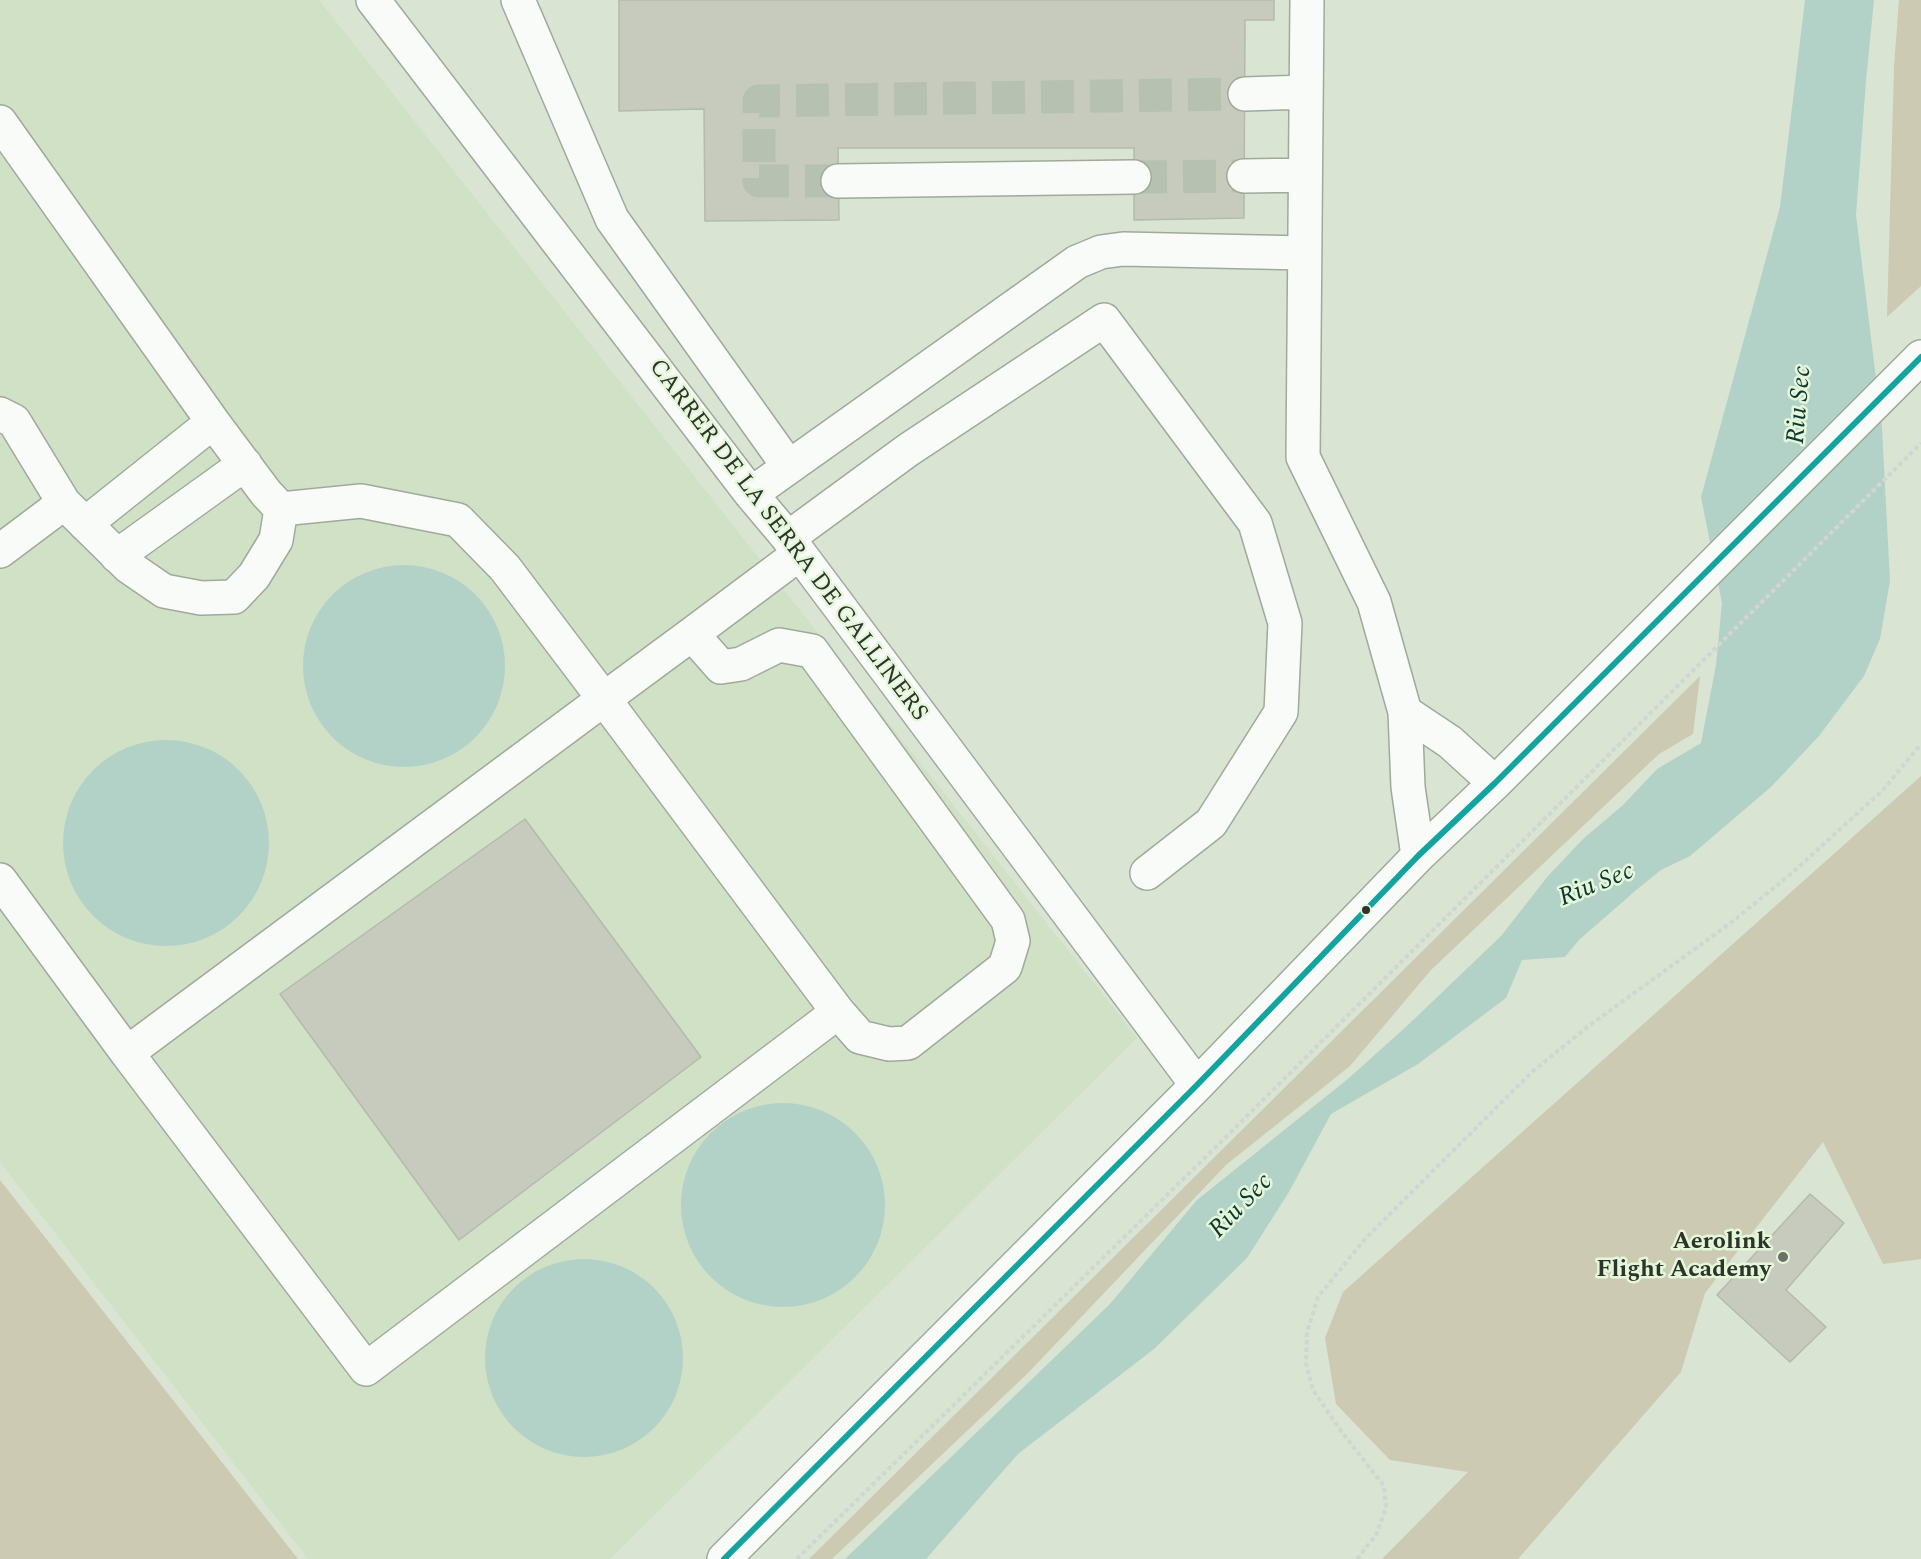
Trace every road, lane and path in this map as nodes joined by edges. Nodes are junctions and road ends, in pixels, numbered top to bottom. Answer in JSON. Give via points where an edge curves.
{"nodes":[{"id":1,"x":373,"y":0,"type":"edge"},
{"id":2,"x":518,"y":0,"type":"edge"},
{"id":3,"x":1307,"y":0,"type":"edge"},
{"id":4,"x":1305,"y":92,"type":"junction"},
{"id":5,"x":1245,"y":94,"type":"tunnel mouth"},
{"id":6,"x":0,"y":122,"type":"edge"},
{"id":7,"x":1305,"y":175,"type":"junction"},
{"id":8,"x":1244,"y":176,"type":"tunnel mouth"},
{"id":9,"x":1134,"y":177,"type":"tunnel mouth"},
{"id":10,"x":838,"y":181,"type":"tunnel mouth"},
{"id":11,"x":1304,"y":254,"type":"junction"},
{"id":12,"x":1921,"y":357,"type":"edge"},
{"id":13,"x":0,"y":414,"type":"edge"},
{"id":14,"x":213,"y":422,"type":"junction"},
{"id":15,"x":1921,"y":443,"type":"edge"},
{"id":16,"x":245,"y":464,"type":"junction"},
{"id":17,"x":789,"y":467,"type":"junction"},
{"id":18,"x":751,"y":494,"type":"junction"},
{"id":19,"x":281,"y":509,"type":"junction"},
{"id":20,"x":75,"y":513,"type":"junction"},
{"id":21,"x":794,"y":546,"type":"junction"},
{"id":22,"x":0,"y":551,"type":"edge"},
{"id":23,"x":117,"y":556,"type":"junction"},
{"id":24,"x":692,"y":634,"type":"junction"},
{"id":25,"x":603,"y":699,"type":"junction"},
{"id":26,"x":1405,"y":712,"type":"junction"},
{"id":27,"x":1921,"y":744,"type":"edge"},
{"id":28,"x":1495,"y":783,"type":"junction"},
{"id":29,"x":1418,"y":856,"type":"junction"},
{"id":30,"x":1146,"y":873,"type":"dead end"},
{"id":31,"x":0,"y":880,"type":"edge"},
{"id":32,"x":838,"y":1012,"type":"junction"},
{"id":33,"x":127,"y":1053,"type":"junction"},
{"id":34,"x":1197,"y":1084,"type":"junction"},
{"id":35,"x":724,"y":1559,"type":"edge"},
{"id":36,"x":797,"y":1559,"type":"edge"},
{"id":37,"x":1357,"y":1559,"type":"edge"}],
"edges":[{"from":1,"to":18,"type":"street","name":"CARRER DE LA SERRA DE GALLINERS"},
{"from":2,"to":17,"type":"street","via":[[612,219]]},
{"from":3,"to":4,"type":"street"},
{"from":4,"to":5,"type":"street"},
{"from":4,"to":7,"type":"street"},
{"from":6,"to":14,"type":"street"},
{"from":7,"to":8,"type":"street"},
{"from":7,"to":11,"type":"street"},
{"from":9,"to":10,"type":"street"},
{"from":11,"to":17,"type":"street","via":[[1123,249],[1101,252],[1077,262]]},
{"from":11,"to":26,"type":"street","via":[[1303,457],[1374,602]]},
{"from":12,"to":28,"type":"street"},
{"from":13,"to":20,"type":"street","via":[[14,421]]},
{"from":14,"to":16,"type":"street"},
{"from":14,"to":20,"type":"street"},
{"from":15,"to":36,"type":"path"},
{"from":16,"to":19,"type":"street"},
{"from":16,"to":23,"type":"street"},
{"from":17,"to":18,"type":"street"},
{"from":18,"to":21,"type":"street","name":"CARRER DE LA SERRA DE GALLINERS"},
{"from":19,"to":23,"type":"street","via":[[276,540],[254,576],[234,597],[201,598],[164,591]]},
{"from":19,"to":25,"type":"street","via":[[362,501],[458,520],[505,568]]},
{"from":20,"to":22,"type":"street"},
{"from":20,"to":23,"type":"street"},
{"from":21,"to":24,"type":"street"},
{"from":21,"to":30,"type":"street","via":[[908,450],[1104,320],[1255,523],[1284,623],[1281,712],[1211,823]]},
{"from":21,"to":34,"type":"street","name":"CARRER DE LA SERRA DE GALLINERS"},
{"from":24,"to":25,"type":"street"},
{"from":24,"to":32,"type":"street","via":[[721,667],[741,664],[779,645],[812,651],[1008,920],[1013,941],[1005,967],[908,1043],[890,1044],[860,1037]]},
{"from":25,"to":32,"type":"street"},
{"from":25,"to":33,"type":"street"},
{"from":26,"to":28,"type":"street","via":[[1450,742]]},
{"from":26,"to":29,"type":"street","via":[[1408,787]]},
{"from":27,"to":37,"type":"path","via":[[1883,790],[1792,873],[1532,1072],[1365,1239],[1318,1297],[1307,1332],[1306,1363],[1313,1390],[1384,1486],[1386,1508],[1376,1535]]},
{"from":28,"to":29,"type":"street"},
{"from":29,"to":34,"type":"street"},
{"from":31,"to":33,"type":"street"},
{"from":32,"to":33,"type":"street","via":[[366,1370]]},
{"from":34,"to":35,"type":"street"}]}
